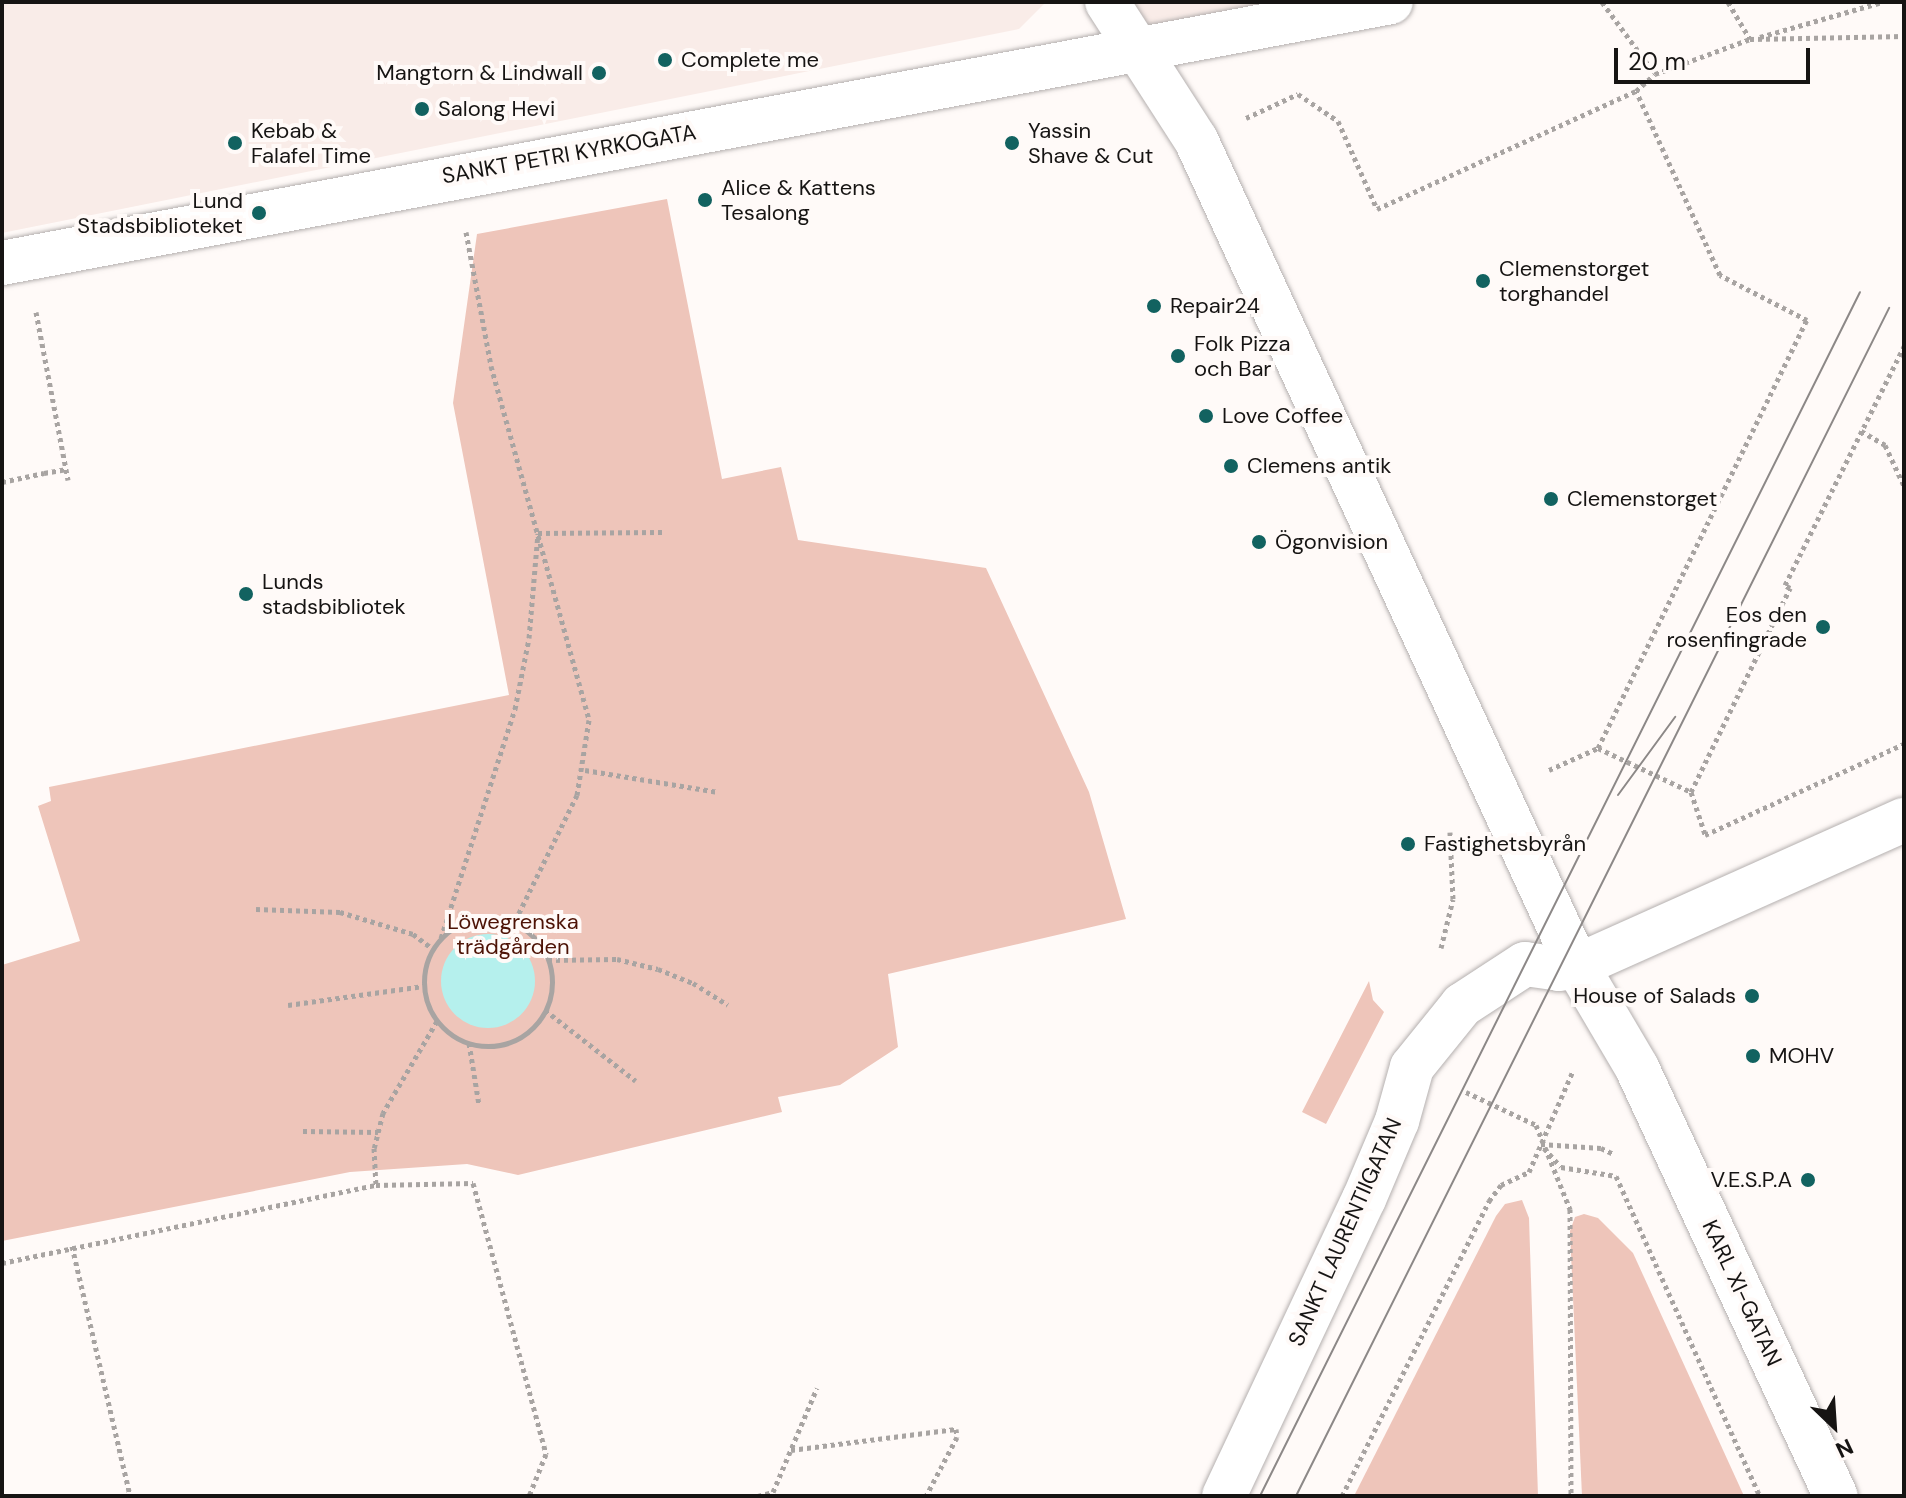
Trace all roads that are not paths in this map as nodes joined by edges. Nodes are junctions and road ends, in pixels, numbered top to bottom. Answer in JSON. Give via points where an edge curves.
{"nodes":[{"id":1,"x":1107,"y":2,"type":"edge"},
{"id":2,"x":1391,"y":2,"type":"edge"},
{"id":3,"x":1136,"y":50,"type":"junction"},
{"id":4,"x":2,"y":263,"type":"edge"},
{"id":5,"x":1904,"y":820,"type":"edge"},
{"id":6,"x":1577,"y":966,"type":"junction"},
{"id":7,"x":1224,"y":1496,"type":"edge"},
{"id":8,"x":1836,"y":1496,"type":"edge"}],
"edges":[{"from":1,"to":3,"type":"street"},
{"from":2,"to":3,"type":"street"},
{"from":3,"to":4,"type":"street","name":"SANKT PETRI KYRKOGATA"},
{"from":3,"to":6,"type":"street","via":[[1196,140]]},
{"from":5,"to":6,"type":"street"},
{"from":6,"to":7,"type":"street","name":"SANKT LAURENTIIGATAN","via":[[1525,964],[1462,1005],[1412,1067],[1397,1121],[1364,1199]]},
{"from":6,"to":8,"type":"street","name":"KARL XI-GATAN","via":[[1611,1018]]}]}
